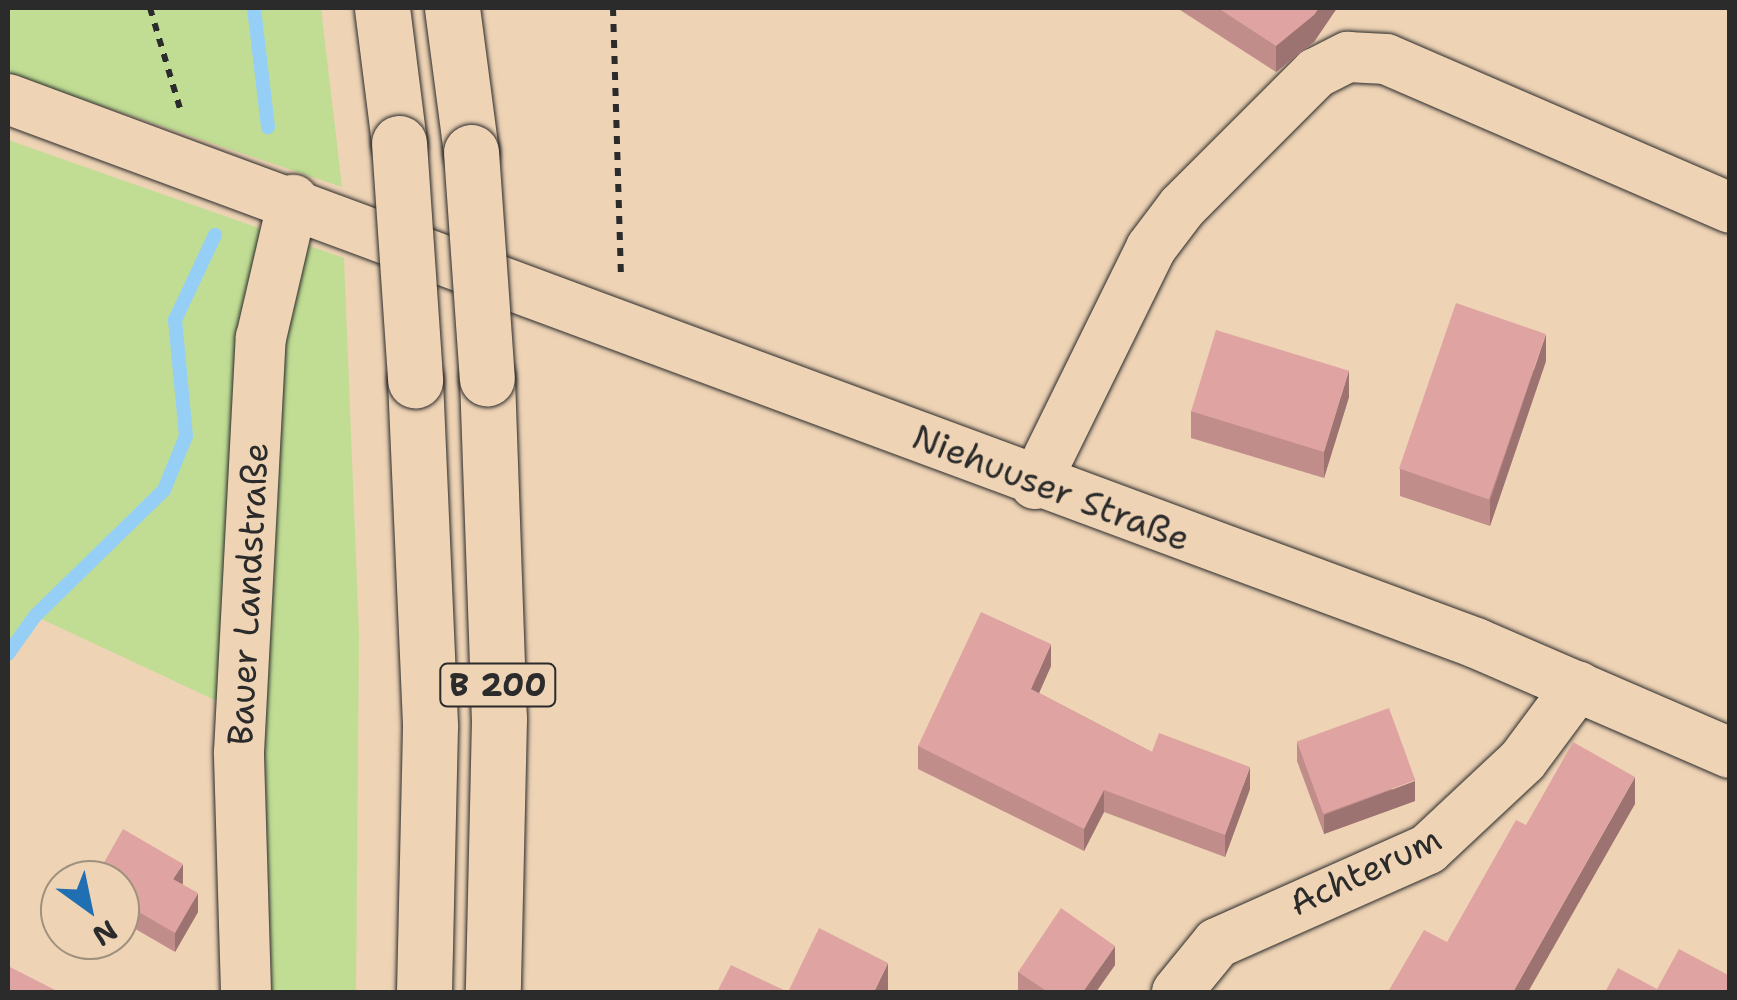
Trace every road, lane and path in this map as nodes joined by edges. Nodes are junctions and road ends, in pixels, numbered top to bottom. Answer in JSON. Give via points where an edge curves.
{"nodes":[{"id":1,"x":150,"y":8,"type":"edge"},
{"id":2,"x":382,"y":8,"type":"edge"},
{"id":3,"x":452,"y":8,"type":"edge"},
{"id":4,"x":613,"y":8,"type":"edge"},
{"id":5,"x":8,"y":99,"type":"edge"},
{"id":6,"x":197,"y":166,"type":"junction"},
{"id":7,"x":293,"y":200,"type":"junction"},
{"id":8,"x":1727,"y":207,"type":"edge"},
{"id":9,"x":623,"y":323,"type":"junction"},
{"id":10,"x":1034,"y":484,"type":"junction"},
{"id":11,"x":1578,"y":686,"type":"junction"},
{"id":12,"x":1730,"y":753,"type":"edge"},
{"id":13,"x":246,"y":992,"type":"edge"},
{"id":14,"x":424,"y":992,"type":"edge"},
{"id":15,"x":493,"y":992,"type":"edge"},
{"id":16,"x":1178,"y":992,"type":"edge"}],
"edges":[{"from":1,"to":6,"type":"path"},
{"from":2,"to":14,"type":"highway","number":"B 200","bridge":true,"via":[[399,143],[415,380],[430,727]]},
{"from":3,"to":15,"type":"highway","number":"B 200","bridge":true,"via":[[472,152],[487,378],[499,719]]},
{"from":4,"to":9,"type":"path"},
{"from":5,"to":6,"type":"street"},
{"from":6,"to":7,"type":"street"},
{"from":7,"to":9,"type":"street","name":"Niehuuser Straße"},
{"from":7,"to":13,"type":"street","name":"Bauer Landstraße","via":[[261,338],[239,752]]},
{"from":8,"to":10,"type":"street","via":[[1386,59],[1348,56],[1316,73],[1182,207],[1151,248]]},
{"from":9,"to":10,"type":"street","name":"Niehuuser Straße"},
{"from":10,"to":11,"type":"street","name":"Niehuuser Straße"},
{"from":11,"to":12,"type":"street","name":"Niehuuser Straße"},
{"from":11,"to":16,"type":"street","name":"Achterum","via":[[1522,760],[1428,849],[1216,944]]}]}
